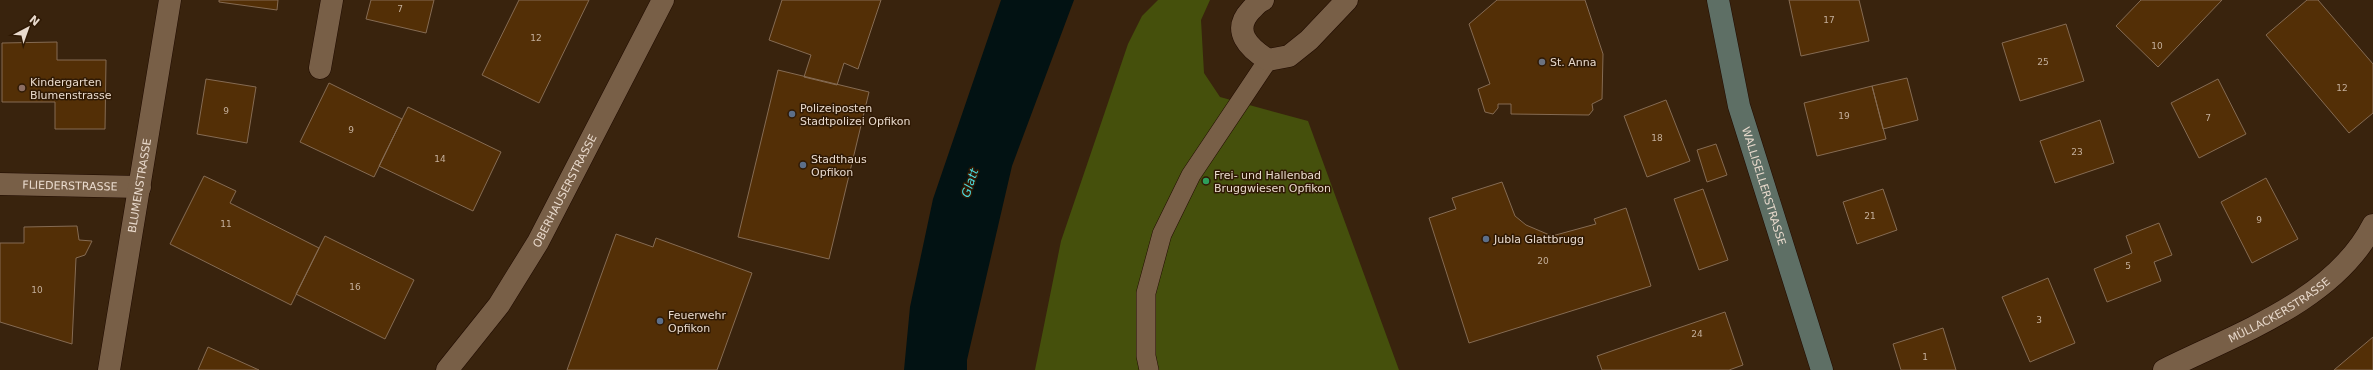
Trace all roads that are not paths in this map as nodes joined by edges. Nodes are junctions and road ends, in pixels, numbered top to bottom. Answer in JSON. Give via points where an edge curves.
{"nodes":[{"id":1,"x":170,"y":0,"type":"edge"},
{"id":2,"x":332,"y":0,"type":"edge"},
{"id":3,"x":663,"y":0,"type":"edge"},
{"id":4,"x":1263,"y":0,"type":"edge"},
{"id":5,"x":1347,"y":0,"type":"edge"},
{"id":6,"x":1718,"y":0,"type":"edge"},
{"id":7,"x":1268,"y":60,"type":"junction"},
{"id":8,"x":320,"y":68,"type":"dead end"},
{"id":9,"x":0,"y":184,"type":"edge"},
{"id":10,"x":140,"y":187,"type":"junction"},
{"id":11,"x":2373,"y":225,"type":"edge"},
{"id":12,"x":109,"y":370,"type":"edge"},
{"id":13,"x":447,"y":370,"type":"edge"},
{"id":14,"x":1149,"y":370,"type":"edge"},
{"id":15,"x":1822,"y":370,"type":"edge"},
{"id":16,"x":2164,"y":370,"type":"edge"}],
"edges":[{"from":1,"to":10,"type":"street","name":"BLUMENSTRASSE"},
{"from":2,"to":8,"type":"street"},
{"from":3,"to":13,"type":"street","name":"OBERHAUSERSTRASSE","via":[[538,242],[499,304]]},
{"from":4,"to":7,"type":"street","via":[[1246,16],[1242,30],[1250,49]]},
{"from":5,"to":7,"type":"street","via":[[1309,40],[1289,56]]},
{"from":6,"to":15,"type":"main road","name":"WALLISELLERSTRASSE","via":[[1739,106]]},
{"from":7,"to":14,"type":"lane","via":[[1191,175],[1162,234],[1146,293],[1146,356]]},
{"from":9,"to":10,"type":"street","name":"FLIEDERSTRASSE"},
{"from":10,"to":12,"type":"street","name":"BLUMENSTRASSE"},
{"from":11,"to":16,"type":"street","name":"MÜLLACKERSTRASSE","via":[[2339,270],[2294,307]]}]}
